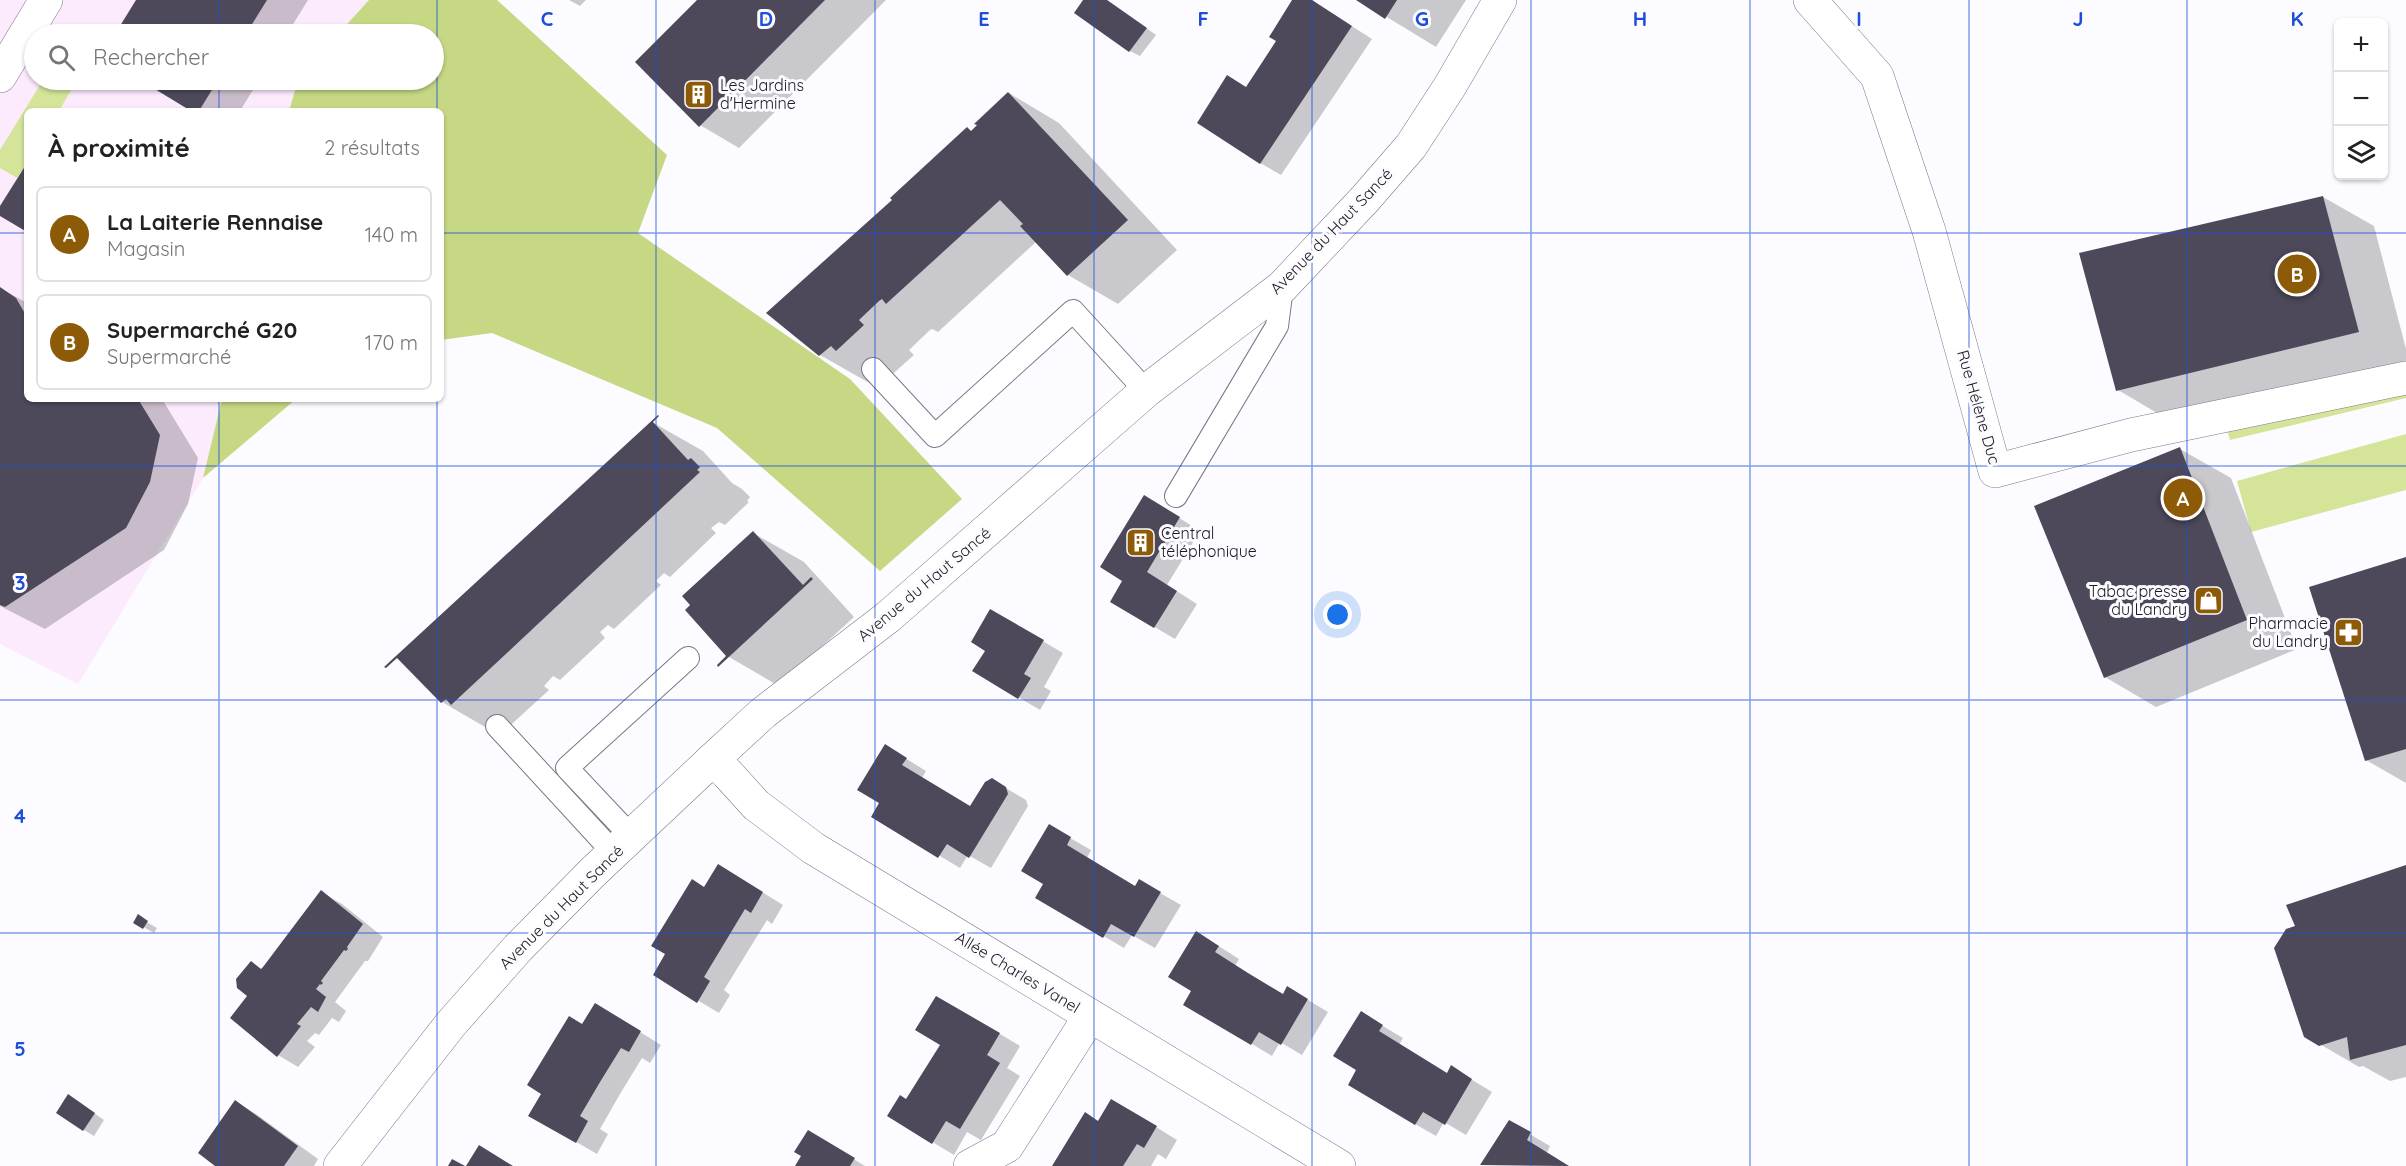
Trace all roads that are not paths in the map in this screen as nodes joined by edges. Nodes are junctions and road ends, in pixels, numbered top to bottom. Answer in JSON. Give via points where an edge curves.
{"nodes":[{"id":1,"x":46,"y":0,"type":"edge"},
{"id":2,"x":1500,"y":0,"type":"edge"},
{"id":3,"x":1810,"y":0,"type":"edge"},
{"id":4,"x":30,"y":24,"type":"edge"},
{"id":5,"x":24,"y":32,"type":"edge"},
{"id":6,"x":4,"y":62,"type":"edge"},
{"id":7,"x":1282,"y":287,"type":"junction"},
{"id":8,"x":873,"y":369,"type":"dead end"},
{"id":9,"x":2406,"y":378,"type":"edge"},
{"id":10,"x":1146,"y":392,"type":"junction"},
{"id":11,"x":1176,"y":496,"type":"dead end"},
{"id":12,"x":688,"y":658,"type":"dead end"},
{"id":13,"x":498,"y":726,"type":"dead end"},
{"id":14,"x":712,"y":760,"type":"junction"},
{"id":15,"x":622,"y":844,"type":"junction"},
{"id":16,"x":1090,"y":1016,"type":"junction"},
{"id":17,"x":340,"y":1166,"type":"edge"},
{"id":18,"x":970,"y":1166,"type":"edge"},
{"id":19,"x":1339,"y":1166,"type":"edge"}],
"edges":[{"from":1,"to":4,"type":"street"},
{"from":2,"to":7,"type":"street","name":"Avenue du Haut Sancé","via":[[1411,146]]},
{"from":3,"to":9,"type":"street","name":"Rue Hélène Duc","via":[[1877,76],[1929,231],[1995,471],[2131,435]]},
{"from":5,"to":6,"type":"street"},
{"from":7,"to":10,"type":"street","name":"Avenue du Haut Sancé"},
{"from":7,"to":11,"type":"lane","via":[[1277,326]]},
{"from":8,"to":10,"type":"lane","via":[[935,436],[1072,311]]},
{"from":10,"to":14,"type":"street","name":"Avenue du Haut Sancé","via":[[888,617],[763,713]]},
{"from":12,"to":15,"type":"lane","via":[[567,768]]},
{"from":13,"to":15,"type":"lane"},
{"from":14,"to":15,"type":"street","name":"Avenue du Haut Sancé"},
{"from":14,"to":16,"type":"street","name":"Allée Charles Vanel","via":[[756,805],[813,848]]},
{"from":15,"to":17,"type":"street","name":"Avenue du Haut Sancé","via":[[518,948],[450,1025]]},
{"from":16,"to":18,"type":"street","via":[[1007,1146]]},
{"from":16,"to":19,"type":"street","name":"Allée Charles Vanel"}]}
